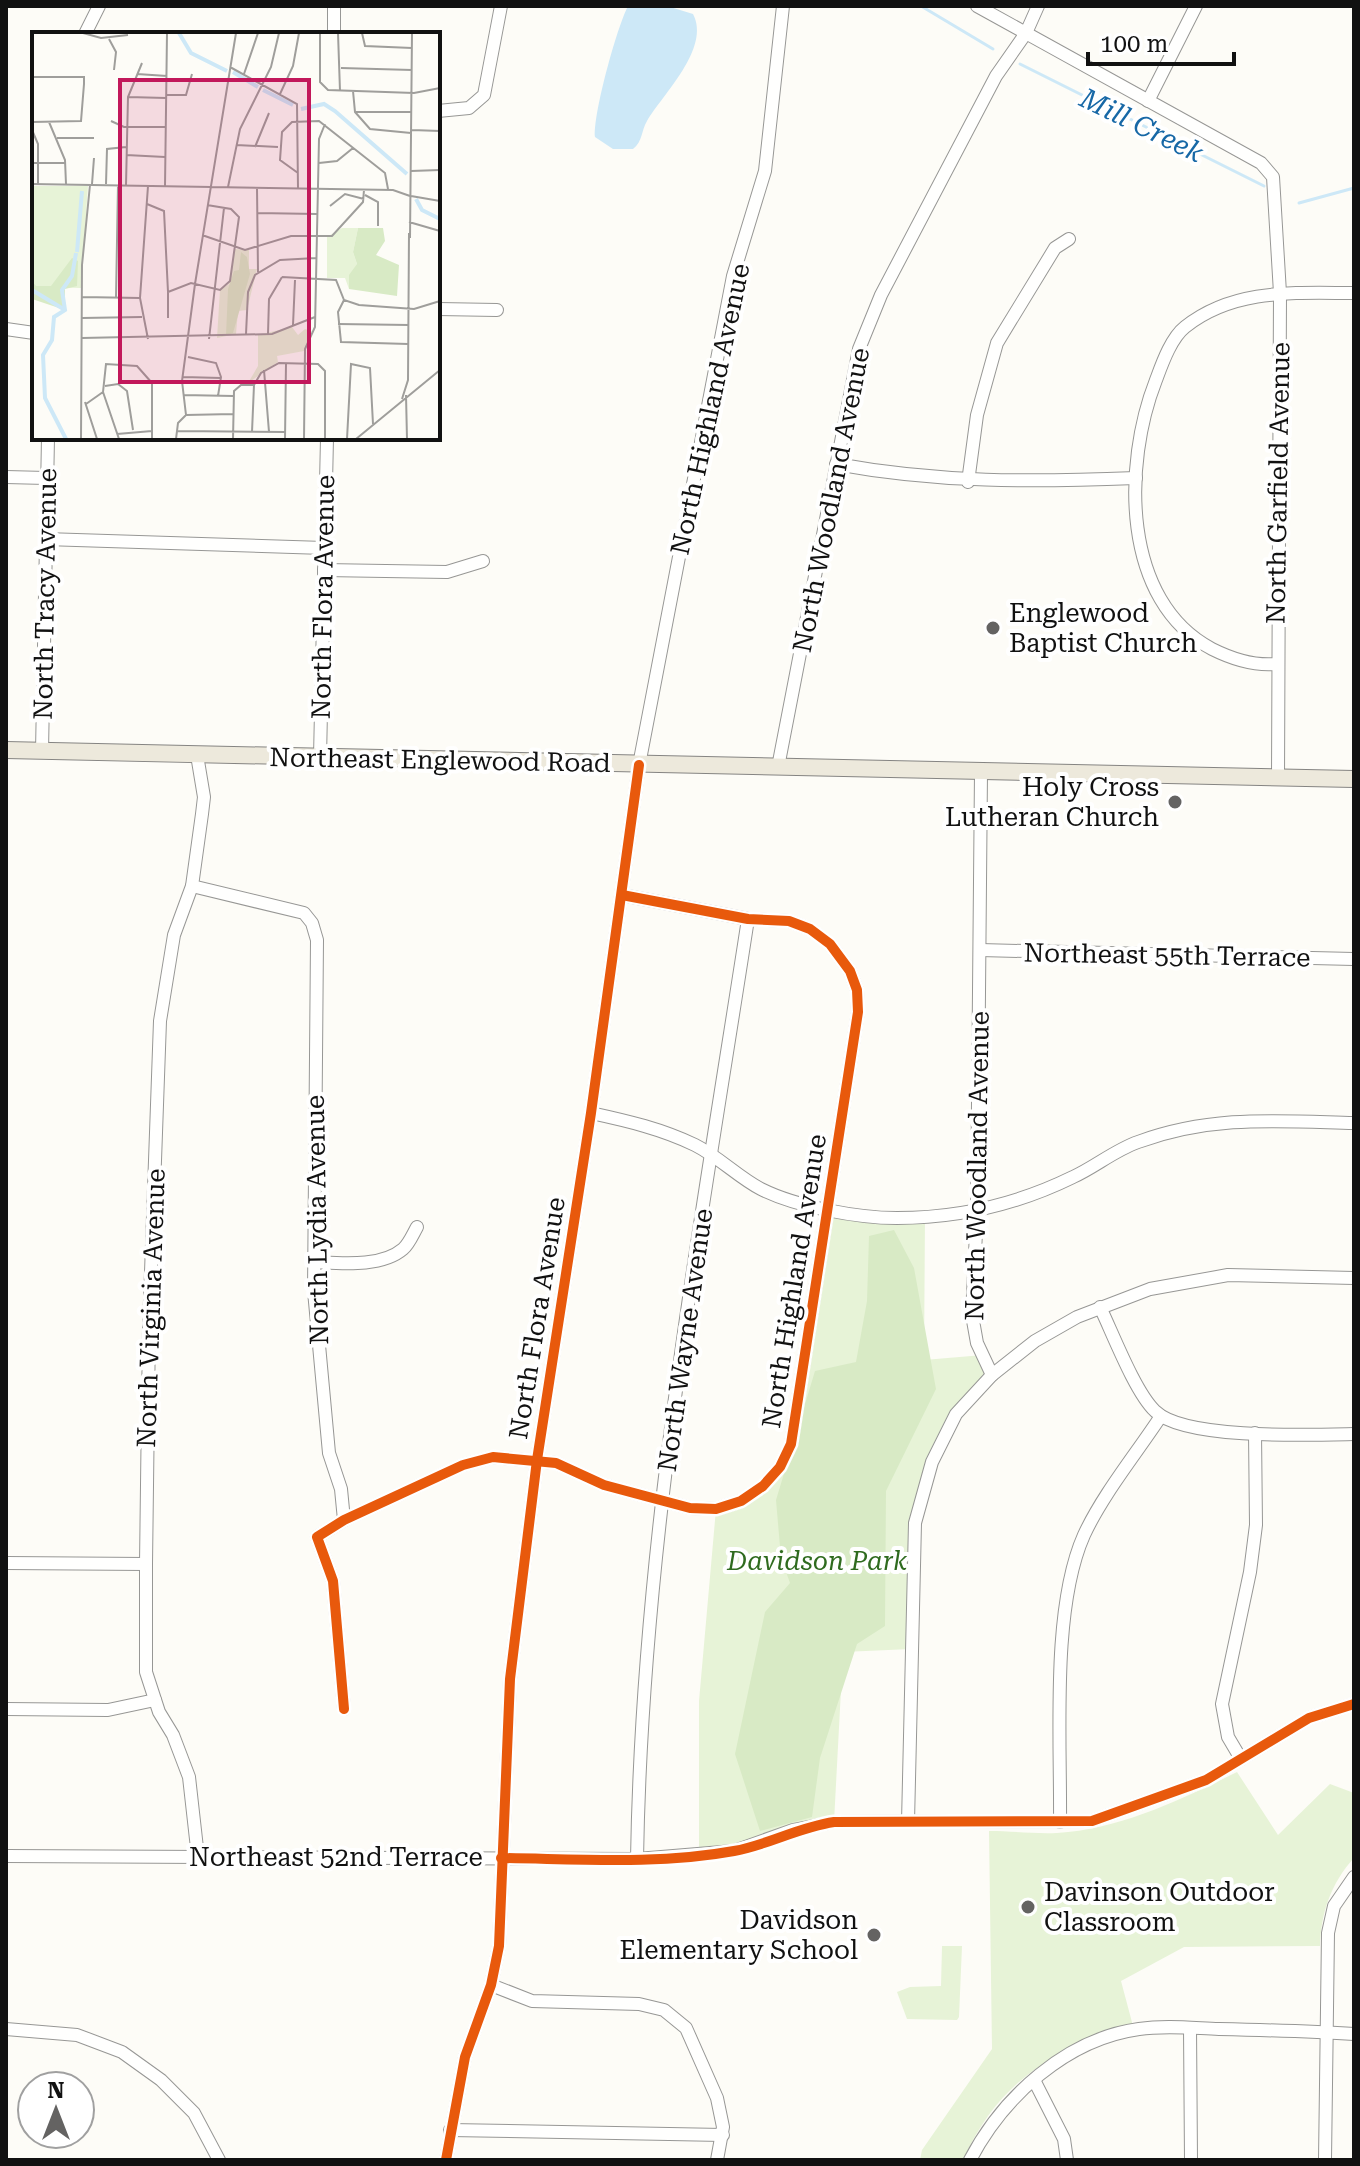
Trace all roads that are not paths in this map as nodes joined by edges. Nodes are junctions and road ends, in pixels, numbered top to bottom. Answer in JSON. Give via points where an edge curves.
{"nodes":[{"id":1,"x":99,"y":6,"type":"edge"},
{"id":2,"x":334,"y":6,"type":"edge"},
{"id":3,"x":501,"y":6,"type":"edge"},
{"id":4,"x":783,"y":6,"type":"edge"},
{"id":5,"x":977,"y":6,"type":"edge"},
{"id":6,"x":1038,"y":6,"type":"edge"},
{"id":7,"x":1196,"y":6,"type":"edge"},
{"id":8,"x":86,"y":32,"type":"edge"},
{"id":9,"x":334,"y":32,"type":"edge"},
{"id":10,"x":1026,"y":33,"type":"junction"},
{"id":11,"x":1148,"y":101,"type":"junction"},
{"id":12,"x":440,"y":111,"type":"edge"},
{"id":13,"x":1069,"y":239,"type":"dead end"},
{"id":14,"x":1280,"y":293,"type":"junction"},
{"id":15,"x":1354,"y":293,"type":"edge"},
{"id":16,"x":440,"y":309,"type":"edge"},
{"id":17,"x":497,"y":310,"type":"dead end"},
{"id":18,"x":6,"y":329,"type":"edge"},
{"id":19,"x":32,"y":333,"type":"edge"},
{"id":20,"x":48,"y":440,"type":"edge"},
{"id":21,"x":327,"y":440,"type":"edge"},
{"id":22,"x":836,"y":464,"type":"junction"},
{"id":23,"x":6,"y":477,"type":"edge"},
{"id":24,"x":46,"y":478,"type":"junction"},
{"id":25,"x":1136,"y":478,"type":"junction"},
{"id":26,"x":968,"y":482,"type":"junction"},
{"id":27,"x":45,"y":539,"type":"junction"},
{"id":28,"x":324,"y":548,"type":"junction"},
{"id":29,"x":483,"y":561,"type":"dead end"},
{"id":30,"x":324,"y":570,"type":"junction"},
{"id":31,"x":1276,"y":664,"type":"junction"},
{"id":32,"x":6,"y":750,"type":"edge"},
{"id":33,"x":42,"y":751,"type":"junction"},
{"id":34,"x":197,"y":755,"type":"junction"},
{"id":35,"x":320,"y":757,"type":"junction"},
{"id":36,"x":639,"y":765,"type":"junction"},
{"id":37,"x":778,"y":767,"type":"junction"},
{"id":38,"x":981,"y":772,"type":"junction"},
{"id":39,"x":1278,"y":778,"type":"junction"},
{"id":40,"x":1354,"y":779,"type":"edge"},
{"id":41,"x":192,"y":886,"type":"junction"},
{"id":42,"x":622,"y":895,"type":"junction"},
{"id":43,"x":748,"y":919,"type":"junction"},
{"id":44,"x":980,"y":950,"type":"junction"},
{"id":45,"x":1354,"y":959,"type":"edge"},
{"id":46,"x":591,"y":1113,"type":"junction"},
{"id":47,"x":1354,"y":1123,"type":"edge"},
{"id":48,"x":712,"y":1154,"type":"junction"},
{"id":49,"x":827,"y":1209,"type":"junction"},
{"id":50,"x":977,"y":1212,"type":"junction"},
{"id":51,"x":417,"y":1227,"type":"dead end"},
{"id":52,"x":313,"y":1262,"type":"junction"},
{"id":53,"x":1354,"y":1278,"type":"edge"},
{"id":54,"x":1100,"y":1307,"type":"junction"},
{"id":55,"x":992,"y":1375,"type":"junction"},
{"id":56,"x":1161,"y":1416,"type":"junction"},
{"id":57,"x":1255,"y":1433,"type":"junction"},
{"id":58,"x":1354,"y":1434,"type":"edge"},
{"id":59,"x":537,"y":1460,"type":"junction"},
{"id":60,"x":664,"y":1499,"type":"junction"},
{"id":61,"x":344,"y":1520,"type":"junction"},
{"id":62,"x":6,"y":1563,"type":"edge"},
{"id":63,"x":146,"y":1564,"type":"junction"},
{"id":64,"x":155,"y":1700,"type":"junction"},
{"id":65,"x":1354,"y":1704,"type":"edge"},
{"id":66,"x":6,"y":1709,"type":"edge"},
{"id":67,"x":344,"y":1709,"type":"dead end"},
{"id":68,"x":1241,"y":1759,"type":"junction"},
{"id":69,"x":908,"y":1822,"type":"junction"},
{"id":70,"x":1060,"y":1822,"type":"junction"},
{"id":71,"x":6,"y":1856,"type":"edge"},
{"id":72,"x":198,"y":1857,"type":"junction"},
{"id":73,"x":501,"y":1858,"type":"junction"},
{"id":74,"x":637,"y":1859,"type":"junction"},
{"id":75,"x":1354,"y":1877,"type":"edge"},
{"id":76,"x":491,"y":1985,"type":"junction"},
{"id":77,"x":1190,"y":2028,"type":"junction"},
{"id":78,"x":6,"y":2029,"type":"edge"},
{"id":79,"x":1327,"y":2032,"type":"junction"},
{"id":80,"x":1354,"y":2034,"type":"edge"},
{"id":81,"x":1034,"y":2080,"type":"junction"},
{"id":82,"x":450,"y":2130,"type":"junction"},
{"id":83,"x":723,"y":2135,"type":"junction"},
{"id":84,"x":219,"y":2160,"type":"edge"},
{"id":85,"x":446,"y":2160,"type":"edge"},
{"id":86,"x":717,"y":2160,"type":"edge"},
{"id":87,"x":970,"y":2160,"type":"edge"},
{"id":88,"x":1067,"y":2160,"type":"edge"},
{"id":89,"x":1191,"y":2160,"type":"edge"},
{"id":90,"x":1325,"y":2160,"type":"edge"}],
"edges":[{"from":1,"to":8,"type":"street"},
{"from":2,"to":9,"type":"street"},
{"from":3,"to":12,"type":"street","via":[[487,88],[477,103]]},
{"from":4,"to":36,"type":"street","name":"North Highland Avenue","via":[[765,171],[733,276]]},
{"from":5,"to":10,"type":"street"},
{"from":6,"to":10,"type":"street","name":"North Woodland Avenue"},
{"from":7,"to":11,"type":"street"},
{"from":10,"to":11,"type":"street"},
{"from":10,"to":22,"type":"street","name":"North Woodland Avenue","via":[[996,76],[875,305],[852,376]]},
{"from":11,"to":14,"type":"street","name":"North Garfield Avenue","via":[[1261,163],[1273,177]]},
{"from":13,"to":26,"type":"street","via":[[1055,248],[997,343],[977,415]]},
{"from":14,"to":15,"type":"street"},
{"from":14,"to":25,"type":"street","via":[[1237,299],[1183,329],[1149,396]]},
{"from":14,"to":31,"type":"street","name":"North Garfield Avenue"},
{"from":16,"to":17,"type":"street"},
{"from":18,"to":19,"type":"street"},
{"from":20,"to":24,"type":"street","name":"North Tracy Avenue"},
{"from":21,"to":28,"type":"street","name":"North Flora Avenue"},
{"from":22,"to":26,"type":"street"},
{"from":22,"to":37,"type":"street","name":"North Woodland Avenue"},
{"from":23,"to":24,"type":"street"},
{"from":24,"to":27,"type":"street","name":"North Tracy Avenue"},
{"from":25,"to":26,"type":"street"},
{"from":25,"to":31,"type":"street","via":[[1142,548],[1170,615],[1197,640],[1223,654]]},
{"from":27,"to":28,"type":"street"},
{"from":27,"to":33,"type":"street","name":"North Tracy Avenue"},
{"from":28,"to":30,"type":"street","name":"North Flora Avenue"},
{"from":29,"to":30,"type":"street","via":[[447,572]]},
{"from":30,"to":35,"type":"street","name":"North Flora Avenue"},
{"from":31,"to":39,"type":"street","name":"North Garfield Avenue"},
{"from":32,"to":33,"type":"main road","name":"Northeast Englewood Road"},
{"from":33,"to":34,"type":"main road","name":"Northeast Englewood Road"},
{"from":34,"to":35,"type":"main road","name":"Northeast Englewood Road"},
{"from":34,"to":41,"type":"street","name":"North Virginia Avenue","via":[[204,797]]},
{"from":35,"to":36,"type":"main road","name":"Northeast Englewood Road"},
{"from":36,"to":37,"type":"main road","name":"Northeast Englewood Road"},
{"from":36,"to":42,"type":"street","name":"North Flora Avenue"},
{"from":37,"to":38,"type":"main road","name":"Northeast Englewood Road"},
{"from":38,"to":39,"type":"main road","name":"Northeast Englewood Road"},
{"from":38,"to":44,"type":"street","name":"North Woodland Avenue"},
{"from":39,"to":40,"type":"main road","name":"Northeast Englewood Road"},
{"from":41,"to":52,"type":"street","name":"North Lydia Avenue","via":[[298,910],[310,919],[317,940]]},
{"from":41,"to":63,"type":"street","name":"North Virginia Avenue","via":[[174,935],[160,1021]]},
{"from":42,"to":43,"type":"street"},
{"from":42,"to":46,"type":"street","name":"North Flora Avenue"},
{"from":43,"to":48,"type":"street","name":"North Wayne Avenue"},
{"from":43,"to":49,"type":"street","name":"North Highland Avenue","via":[[789,921],[810,929],[830,944],[857,990]]},
{"from":44,"to":45,"type":"street","name":"Northeast 55th Terrace"},
{"from":44,"to":50,"type":"street","name":"North Woodland Avenue"},
{"from":46,"to":48,"type":"street","via":[[643,1124]]},
{"from":46,"to":59,"type":"street","name":"North Flora Avenue"},
{"from":47,"to":50,"type":"street","via":[[1244,1119],[1204,1124],[1136,1143],[1055,1185]]},
{"from":48,"to":49,"type":"street","via":[[761,1189]]},
{"from":48,"to":60,"type":"street","name":"North Wayne Avenue"},
{"from":49,"to":50,"type":"street","via":[[899,1218]]},
{"from":49,"to":60,"type":"street","name":"North Highland Avenue","via":[[794,1431],[780,1467],[753,1494],[729,1506],[703,1509]]},
{"from":50,"to":55,"type":"street","name":"North Woodland Avenue","via":[[972,1315],[977,1343]]},
{"from":51,"to":52,"type":"street","via":[[402,1250],[380,1258],[356,1264]]},
{"from":52,"to":61,"type":"street","name":"North Lydia Avenue","via":[[323,1404]]},
{"from":53,"to":54,"type":"street","via":[[1205,1277]]},
{"from":54,"to":55,"type":"street","via":[[1035,1341]]},
{"from":54,"to":56,"type":"street","via":[[1147,1401]]},
{"from":55,"to":69,"type":"street","via":[[956,1414],[940,1442],[915,1523]]},
{"from":56,"to":57,"type":"street","via":[[1179,1424]]},
{"from":56,"to":70,"type":"street","via":[[1086,1532],[1073,1569],[1064,1620]]},
{"from":57,"to":58,"type":"street"},
{"from":57,"to":68,"type":"street","via":[[1256,1525],[1222,1704],[1228,1737]]},
{"from":59,"to":60,"type":"street","name":"North Highland Avenue","via":[[569,1467],[604,1485]]},
{"from":59,"to":61,"type":"street","name":"North Highland Avenue","via":[[475,1461]]},
{"from":59,"to":73,"type":"street","name":"North Flora Avenue","via":[[510,1679]]},
{"from":60,"to":74,"type":"street","name":"North Wayne Avenue","via":[[639,1740]]},
{"from":61,"to":67,"type":"street","name":"North Highland Avenue","via":[[317,1537],[333,1581]]},
{"from":62,"to":63,"type":"street"},
{"from":63,"to":64,"type":"street","name":"North Virginia Avenue","via":[[146,1672]]},
{"from":64,"to":66,"type":"street","via":[[108,1710]]},
{"from":64,"to":72,"type":"street","name":"North Virginia Avenue","via":[[189,1777]]},
{"from":65,"to":68,"type":"street","name":"Northeast 52nd Terrace","via":[[1309,1718]]},
{"from":68,"to":70,"type":"street","name":"Northeast 52nd Terrace","via":[[1162,1797],[1092,1821]]},
{"from":69,"to":70,"type":"street","name":"Northeast 52nd Terrace"},
{"from":69,"to":74,"type":"street","name":"Northeast 52nd Terrace","via":[[834,1822],[734,1851]]},
{"from":71,"to":72,"type":"street","name":"Northeast 52nd Terrace"},
{"from":72,"to":73,"type":"street","name":"Northeast 52nd Terrace"},
{"from":73,"to":74,"type":"street","name":"Northeast 52nd Terrace"},
{"from":73,"to":76,"type":"street","name":"North Flora Avenue","via":[[499,1946]]},
{"from":75,"to":79,"type":"street","via":[[1330,1919]]},
{"from":76,"to":82,"type":"street","name":"North Flora Avenue","via":[[465,2057]]},
{"from":76,"to":83,"type":"street","via":[[544,2003],[639,2004],[664,2010],[686,2028],[717,2098]]},
{"from":77,"to":79,"type":"street"},
{"from":77,"to":81,"type":"street","via":[[1165,2026],[1116,2034],[1082,2048]]},
{"from":77,"to":89,"type":"street"},
{"from":78,"to":84,"type":"street","via":[[77,2035],[122,2052],[194,2113]]},
{"from":79,"to":80,"type":"street"},
{"from":79,"to":90,"type":"street"},
{"from":81,"to":87,"type":"street","via":[[992,2123]]},
{"from":81,"to":88,"type":"street","via":[[1064,2139]]},
{"from":82,"to":83,"type":"street"},
{"from":82,"to":85,"type":"street","name":"North Flora Avenue"},
{"from":83,"to":86,"type":"street"}]}
